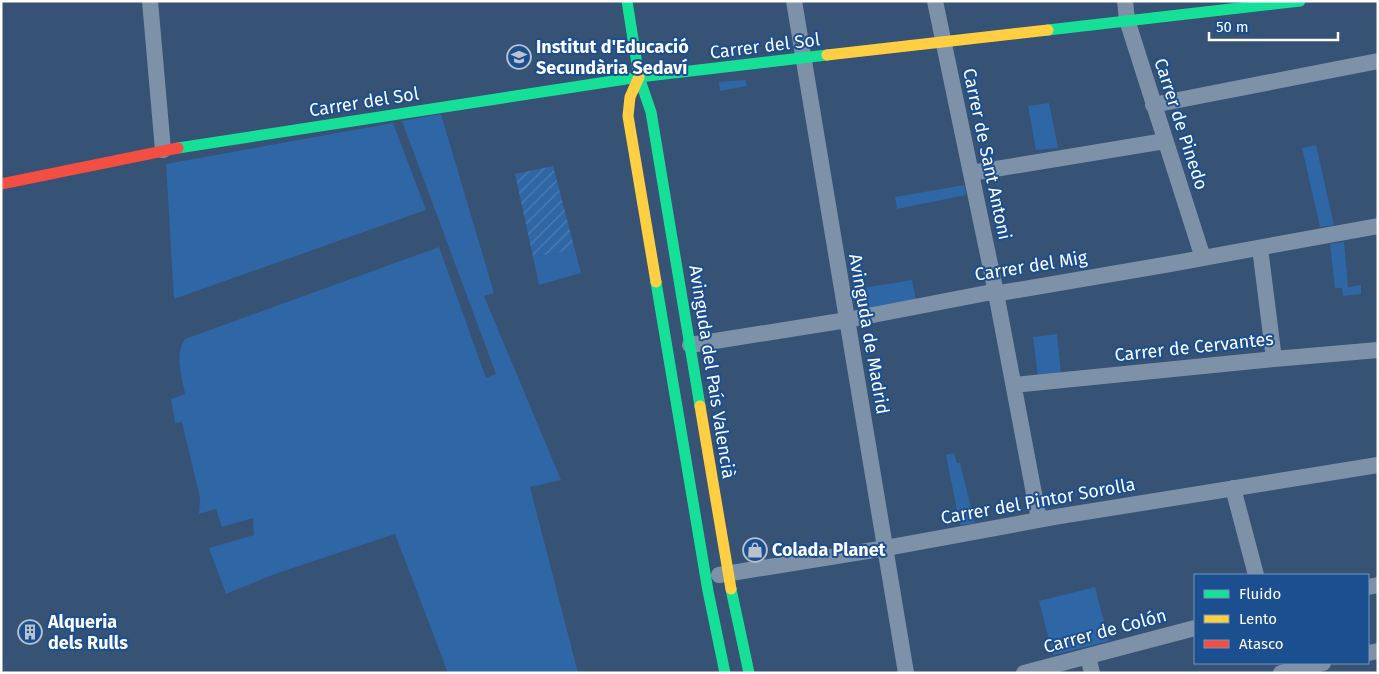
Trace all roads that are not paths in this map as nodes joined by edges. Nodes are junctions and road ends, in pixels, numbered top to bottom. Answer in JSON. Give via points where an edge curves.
{"nodes":[{"id":1,"x":150,"y":1,"type":"edge"},
{"id":2,"x":627,"y":1,"type":"edge"},
{"id":3,"x":794,"y":1,"type":"edge"},
{"id":4,"x":935,"y":1,"type":"edge"},
{"id":5,"x":1125,"y":1,"type":"edge"},
{"id":6,"x":1300,"y":1,"type":"edge"},
{"id":7,"x":1127,"y":20,"type":"junction"},
{"id":8,"x":944,"y":42,"type":"junction"},
{"id":9,"x":802,"y":59,"type":"junction"},
{"id":10,"x":1378,"y":61,"type":"edge"},
{"id":11,"x":639,"y":77,"type":"junction"},
{"id":12,"x":1153,"y":105,"type":"junction"},
{"id":13,"x":1165,"y":141,"type":"junction"},
{"id":14,"x":163,"y":150,"type":"junction"},
{"id":15,"x":970,"y":173,"type":"junction"},
{"id":16,"x":1,"y":184,"type":"edge"},
{"id":17,"x":1378,"y":226,"type":"edge"},
{"id":18,"x":1260,"y":248,"type":"junction"},
{"id":19,"x":1203,"y":258,"type":"junction"},
{"id":20,"x":996,"y":293,"type":"junction"},
{"id":21,"x":847,"y":320,"type":"junction"},
{"id":22,"x":690,"y":345,"type":"junction"},
{"id":23,"x":1378,"y":350,"type":"edge"},
{"id":24,"x":1274,"y":359,"type":"junction"},
{"id":25,"x":1014,"y":385,"type":"junction"},
{"id":26,"x":1378,"y":465,"type":"edge"},
{"id":27,"x":1233,"y":488,"type":"junction"},
{"id":28,"x":1040,"y":520,"type":"junction"},
{"id":29,"x":886,"y":548,"type":"junction"},
{"id":30,"x":728,"y":574,"type":"junction"},
{"id":31,"x":1256,"y":574,"type":"edge"},
{"id":32,"x":706,"y":578,"type":"junction"},
{"id":33,"x":1194,"y":628,"type":"edge"},
{"id":34,"x":1088,"y":656,"type":"junction"},
{"id":35,"x":1320,"y":664,"type":"edge"},
{"id":36,"x":725,"y":673,"type":"edge"},
{"id":37,"x":749,"y":673,"type":"edge"},
{"id":38,"x":906,"y":673,"type":"edge"},
{"id":39,"x":1024,"y":673,"type":"edge"},
{"id":40,"x":1092,"y":673,"type":"edge"},
{"id":41,"x":1281,"y":673,"type":"edge"}],
"edges":[{"from":1,"to":14,"type":"street"},
{"from":2,"to":11,"type":"street","name":"Avinguda del País Valencià"},
{"from":3,"to":9,"type":"street","name":"Avinguda de Madrid"},
{"from":4,"to":8,"type":"street","name":"Carrer de Sant Antoni"},
{"from":5,"to":7,"type":"street","name":"Carrer de Pinedo"},
{"from":6,"to":7,"type":"street","name":"Carrer del Sol"},
{"from":7,"to":8,"type":"street","name":"Carrer del Sol"},
{"from":7,"to":12,"type":"street","name":"Carrer de Pinedo"},
{"from":8,"to":9,"type":"street","name":"Carrer del Sol"},
{"from":8,"to":15,"type":"street","name":"Carrer de Sant Antoni"},
{"from":9,"to":11,"type":"street","name":"Carrer del Sol"},
{"from":9,"to":21,"type":"street","name":"Avinguda de Madrid"},
{"from":10,"to":12,"type":"street"},
{"from":11,"to":14,"type":"street","name":"Carrer del Sol"},
{"from":11,"to":22,"type":"street","name":"Avinguda del País Valencià","via":[[650,112]]},
{"from":11,"to":32,"type":"street","via":[[630,97],[628,116]]},
{"from":12,"to":13,"type":"street","name":"Carrer de Pinedo"},
{"from":13,"to":15,"type":"street"},
{"from":13,"to":19,"type":"street","name":"Carrer de Pinedo"},
{"from":14,"to":16,"type":"street","name":"Carrer del Sol"},
{"from":15,"to":20,"type":"street","name":"Carrer de Sant Antoni"},
{"from":17,"to":18,"type":"street","name":"Carrer del Mig"},
{"from":18,"to":19,"type":"street","name":"Carrer del Mig"},
{"from":18,"to":24,"type":"street"},
{"from":19,"to":20,"type":"street","name":"Carrer del Mig"},
{"from":20,"to":21,"type":"street","name":"Carrer del Mig"},
{"from":20,"to":25,"type":"street","name":"Carrer de Sant Antoni"},
{"from":21,"to":22,"type":"street","name":"Carrer del Mig"},
{"from":21,"to":29,"type":"street","name":"Avinguda de Madrid"},
{"from":22,"to":30,"type":"street","name":"Avinguda del País Valencià"},
{"from":23,"to":24,"type":"street","name":"Carrer de Cervantes"},
{"from":24,"to":25,"type":"street","name":"Carrer de Cervantes"},
{"from":25,"to":28,"type":"street","name":"Carrer de Sant Antoni"},
{"from":26,"to":27,"type":"street","name":"Carrer del Pintor Sorolla"},
{"from":27,"to":28,"type":"street","name":"Carrer del Pintor Sorolla"},
{"from":27,"to":31,"type":"street"},
{"from":28,"to":29,"type":"street","name":"Carrer del Pintor Sorolla"},
{"from":29,"to":30,"type":"street","name":"Carrer del Pintor Sorolla"},
{"from":29,"to":38,"type":"street","name":"Avinguda de Madrid"},
{"from":30,"to":32,"type":"street","name":"Carrer del Pintor Sorolla"},
{"from":30,"to":37,"type":"street","name":"Avinguda del País Valencià"},
{"from":32,"to":36,"type":"street"},
{"from":33,"to":34,"type":"street","name":"Carrer de Colón"},
{"from":34,"to":39,"type":"street","name":"Carrer de Colón"},
{"from":34,"to":40,"type":"street"},
{"from":35,"to":41,"type":"street"}]}
